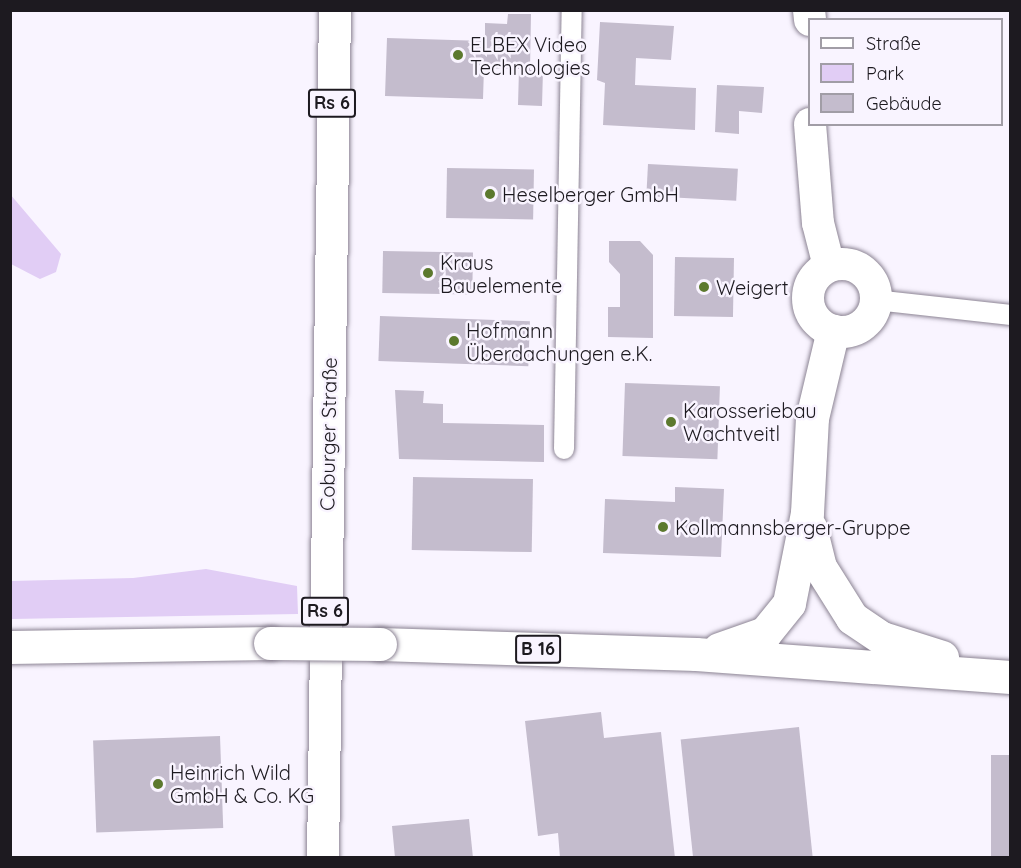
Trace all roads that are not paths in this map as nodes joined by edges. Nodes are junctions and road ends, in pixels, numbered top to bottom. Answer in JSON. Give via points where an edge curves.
{"nodes":[{"id":1,"x":335,"y":10,"type":"edge"},
{"id":2,"x":572,"y":10,"type":"edge"},
{"id":3,"x":810,"y":126,"type":"edge"},
{"id":4,"x":829,"y":266,"type":"junction"},
{"id":5,"x":875,"y":300,"type":"junction"},
{"id":6,"x":1011,"y":315,"type":"edge"},
{"id":7,"x":833,"y":330,"type":"junction"},
{"id":8,"x":564,"y":449,"type":"dead end"},
{"id":9,"x":807,"y":513,"type":"junction"},
{"id":10,"x":10,"y":647,"type":"edge"},
{"id":11,"x":696,"y":654,"type":"junction"},
{"id":12,"x":1011,"y":675,"type":"edge"},
{"id":13,"x":322,"y":858,"type":"edge"}],
"edges":[{"from":1,"to":13,"type":"main road","name":"Coburger Straße","number":"Rs 6"},
{"from":2,"to":8,"type":"street"},
{"from":3,"to":4,"type":"main road","via":[[818,223]]},
{"from":4,"to":5,"type":"main road","via":[[858,268],[871,282]]},
{"from":4,"to":7,"type":"main road","via":[[814,279],[808,298],[814,317]]},
{"from":5,"to":6,"type":"street"},
{"from":5,"to":7,"type":"main road","via":[[860,327]]},
{"from":7,"to":9,"type":"highway","via":[[812,418]]},
{"from":9,"to":11,"type":"highway","number":"B 16","via":[[797,577],[777,620],[744,643]]},
{"from":9,"to":12,"type":"highway","number":"B 16","via":[[820,567],[852,618],[902,647]]},
{"from":10,"to":11,"type":"highway","number":"B 16","bridge":true,"via":[[380,644]]},
{"from":11,"to":12,"type":"highway","number":"B 16"}]}
